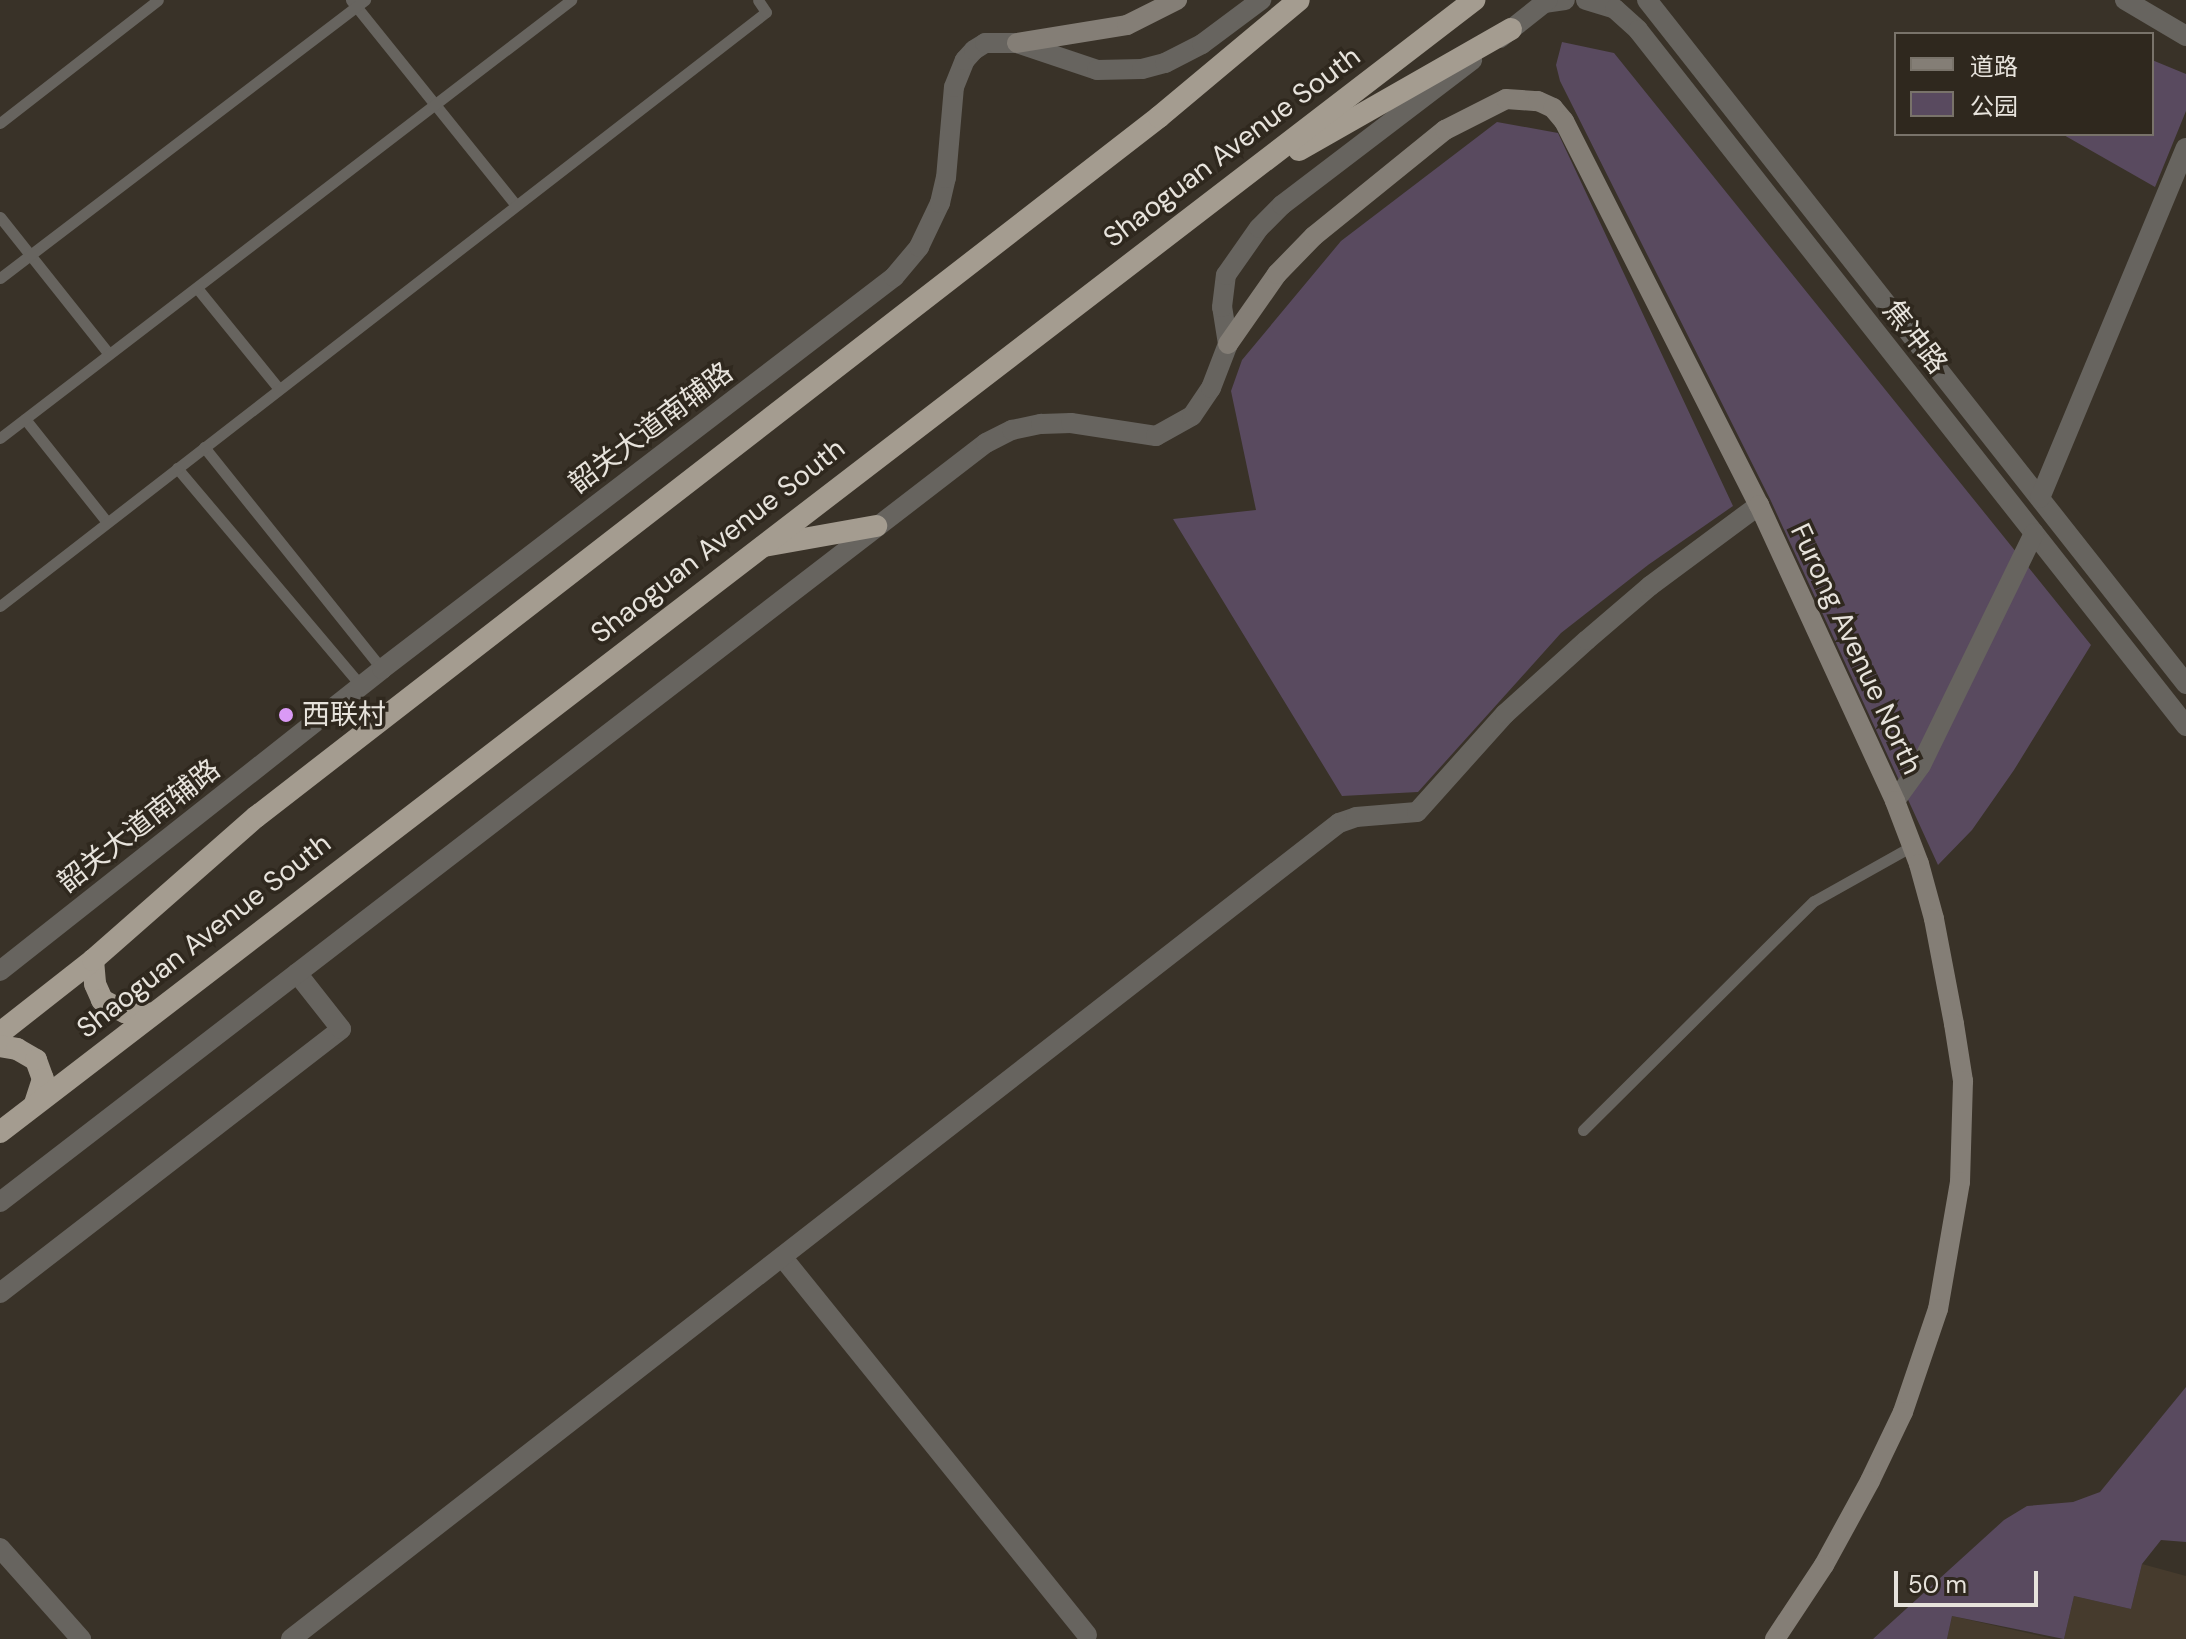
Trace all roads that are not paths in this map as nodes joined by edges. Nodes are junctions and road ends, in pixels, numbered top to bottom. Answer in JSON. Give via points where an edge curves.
{"nodes":[{"id":1,"x":158,"y":0,"type":"edge"},
{"id":2,"x":571,"y":0,"type":"edge"},
{"id":3,"x":758,"y":0,"type":"edge"},
{"id":4,"x":1177,"y":0,"type":"edge"},
{"id":5,"x":1261,"y":0,"type":"edge"},
{"id":6,"x":1299,"y":0,"type":"edge"},
{"id":7,"x":1474,"y":0,"type":"edge"},
{"id":8,"x":1565,"y":0,"type":"edge"},
{"id":9,"x":1586,"y":0,"type":"edge"},
{"id":10,"x":1647,"y":0,"type":"edge"},
{"id":11,"x":2125,"y":0,"type":"edge"},
{"id":12,"x":358,"y":2,"type":"edge"},
{"id":13,"x":1546,"y":2,"type":"edge"},
{"id":14,"x":1511,"y":29,"type":"junction"},
{"id":15,"x":2186,"y":36,"type":"edge"},
{"id":16,"x":1017,"y":43,"type":"junction"},
{"id":17,"x":435,"y":105,"type":"junction"},
{"id":18,"x":0,"y":123,"type":"edge"},
{"id":19,"x":2186,"y":148,"type":"edge"},
{"id":20,"x":1228,"y":190,"type":"junction"},
{"id":21,"x":516,"y":205,"type":"junction"},
{"id":22,"x":0,"y":217,"type":"edge"},
{"id":23,"x":31,"y":255,"type":"junction"},
{"id":24,"x":0,"y":278,"type":"edge"},
{"id":25,"x":197,"y":288,"type":"junction"},
{"id":26,"x":1228,"y":344,"type":"junction"},
{"id":27,"x":109,"y":354,"type":"junction"},
{"id":28,"x":279,"y":389,"type":"junction"},
{"id":29,"x":25,"y":419,"type":"junction"},
{"id":30,"x":0,"y":438,"type":"edge"},
{"id":31,"x":204,"y":447,"type":"junction"},
{"id":32,"x":177,"y":468,"type":"junction"},
{"id":33,"x":2040,"y":498,"type":"junction"},
{"id":34,"x":1759,"y":505,"type":"junction"},
{"id":35,"x":107,"y":522,"type":"junction"},
{"id":36,"x":876,"y":526,"type":"junction"},
{"id":37,"x":2034,"y":533,"type":"junction"},
{"id":38,"x":759,"y":547,"type":"junction"},
{"id":39,"x":0,"y":606,"type":"edge"},
{"id":40,"x":382,"y":669,"type":"junction"},
{"id":41,"x":2186,"y":684,"type":"edge"},
{"id":42,"x":362,"y":687,"type":"junction"},
{"id":43,"x":2186,"y":726,"type":"edge"},
{"id":44,"x":1895,"y":801,"type":"junction"},
{"id":45,"x":1912,"y":846,"type":"junction"},
{"id":46,"x":93,"y":960,"type":"junction"},
{"id":47,"x":0,"y":971,"type":"edge"},
{"id":48,"x":297,"y":973,"type":"junction"},
{"id":49,"x":151,"y":1014,"type":"junction"},
{"id":50,"x":0,"y":1033,"type":"edge"},
{"id":51,"x":0,"y":1046,"type":"edge"},
{"id":52,"x":35,"y":1104,"type":"junction"},
{"id":53,"x":1583,"y":1130,"type":"dead end"},
{"id":54,"x":0,"y":1132,"type":"edge"},
{"id":55,"x":0,"y":1202,"type":"edge"},
{"id":56,"x":783,"y":1258,"type":"junction"},
{"id":57,"x":0,"y":1293,"type":"edge"},
{"id":58,"x":0,"y":1548,"type":"edge"},
{"id":59,"x":1087,"y":1635,"type":"dead end"},
{"id":60,"x":81,"y":1639,"type":"edge"},
{"id":61,"x":291,"y":1639,"type":"edge"},
{"id":62,"x":1775,"y":1639,"type":"edge"}],
"edges":[{"from":1,"to":18,"type":"lane"},
{"from":2,"to":17,"type":"lane"},
{"from":3,"to":21,"type":"lane","via":[[766,12]]},
{"from":4,"to":16,"type":"main road","via":[[1127,25]]},
{"from":5,"to":16,"type":"street","name":"韶关大道南辅路","via":[[1192,50],[1142,69],[1097,70]]},
{"from":6,"to":46,"type":"highway","name":"Shaoguan Avenue South","via":[[1159,117],[256,817]]},
{"from":7,"to":20,"type":"highway","name":"Shaoguan Avenue South"},
{"from":8,"to":13,"type":"street"},
{"from":9,"to":37,"type":"street","name":"焦冲路","via":[[1615,9],[1638,30]]},
{"from":10,"to":33,"type":"street","name":"焦冲路"},
{"from":11,"to":15,"type":"street"},
{"from":12,"to":17,"type":"lane"},
{"from":12,"to":23,"type":"lane"},
{"from":13,"to":14,"type":"street"},
{"from":14,"to":20,"type":"highway"},
{"from":14,"to":26,"type":"street","via":[[1259,228],[1226,275],[1222,307]]},
{"from":16,"to":40,"type":"street","name":"韶关大道南辅路","via":[[985,43],[959,70],[940,203],[919,247],[894,277]]},
{"from":17,"to":21,"type":"lane"},
{"from":17,"to":25,"type":"lane"},
{"from":19,"to":33,"type":"street"},
{"from":20,"to":38,"type":"highway","name":"Shaoguan Avenue South"},
{"from":21,"to":28,"type":"lane"},
{"from":22,"to":23,"type":"lane"},
{"from":23,"to":24,"type":"lane"},
{"from":23,"to":27,"type":"lane"},
{"from":25,"to":27,"type":"lane"},
{"from":25,"to":28,"type":"lane"},
{"from":26,"to":34,"type":"main road","name":"Furong Avenue North","via":[[1277,274],[1314,236],[1445,130],[1506,99],[1538,101],[1564,121]]},
{"from":26,"to":36,"type":"street","via":[[1211,388],[1192,416],[1173,428],[1156,436],[1071,423],[1012,430],[986,443]]},
{"from":27,"to":29,"type":"lane"},
{"from":28,"to":31,"type":"lane"},
{"from":29,"to":30,"type":"lane"},
{"from":29,"to":35,"type":"lane"},
{"from":31,"to":32,"type":"lane"},
{"from":31,"to":40,"type":"lane"},
{"from":32,"to":35,"type":"lane"},
{"from":32,"to":42,"type":"lane"},
{"from":33,"to":41,"type":"street","name":"焦冲路"},
{"from":34,"to":44,"type":"main road","name":"Furong Avenue North"},
{"from":34,"to":56,"type":"street","via":[[1587,640],[1505,714],[1417,812],[1339,823]]},
{"from":35,"to":39,"type":"lane"},
{"from":36,"to":38,"type":"highway"},
{"from":36,"to":48,"type":"street"},
{"from":37,"to":43,"type":"street","name":"焦冲路"},
{"from":37,"to":44,"type":"street","via":[[1921,765]]},
{"from":38,"to":49,"type":"highway","name":"Shaoguan Avenue South"},
{"from":40,"to":42,"type":"street","name":"韶关大道南辅路"},
{"from":42,"to":47,"type":"street","name":"韶关大道南辅路"},
{"from":44,"to":45,"type":"main road","name":"Furong Avenue North"},
{"from":45,"to":53,"type":"lane","via":[[1814,901]]},
{"from":45,"to":62,"type":"main road","name":"Furong Avenue North","via":[[1934,919],[1963,1081],[1960,1182],[1948,1258],[1938,1309],[1903,1412],[1824,1565]]},
{"from":46,"to":49,"type":"highway","via":[[102,1000],[125,1012]]},
{"from":46,"to":50,"type":"highway","name":"Shaoguan Avenue South"},
{"from":48,"to":55,"type":"street"},
{"from":48,"to":57,"type":"street","via":[[341,1029]]},
{"from":49,"to":52,"type":"highway","name":"Shaoguan Avenue South"},
{"from":51,"to":52,"type":"highway","via":[[36,1060],[43,1079]]},
{"from":52,"to":54,"type":"highway","name":"Shaoguan Avenue South"},
{"from":56,"to":59,"type":"street"},
{"from":56,"to":61,"type":"street"},
{"from":58,"to":60,"type":"street"}]}
